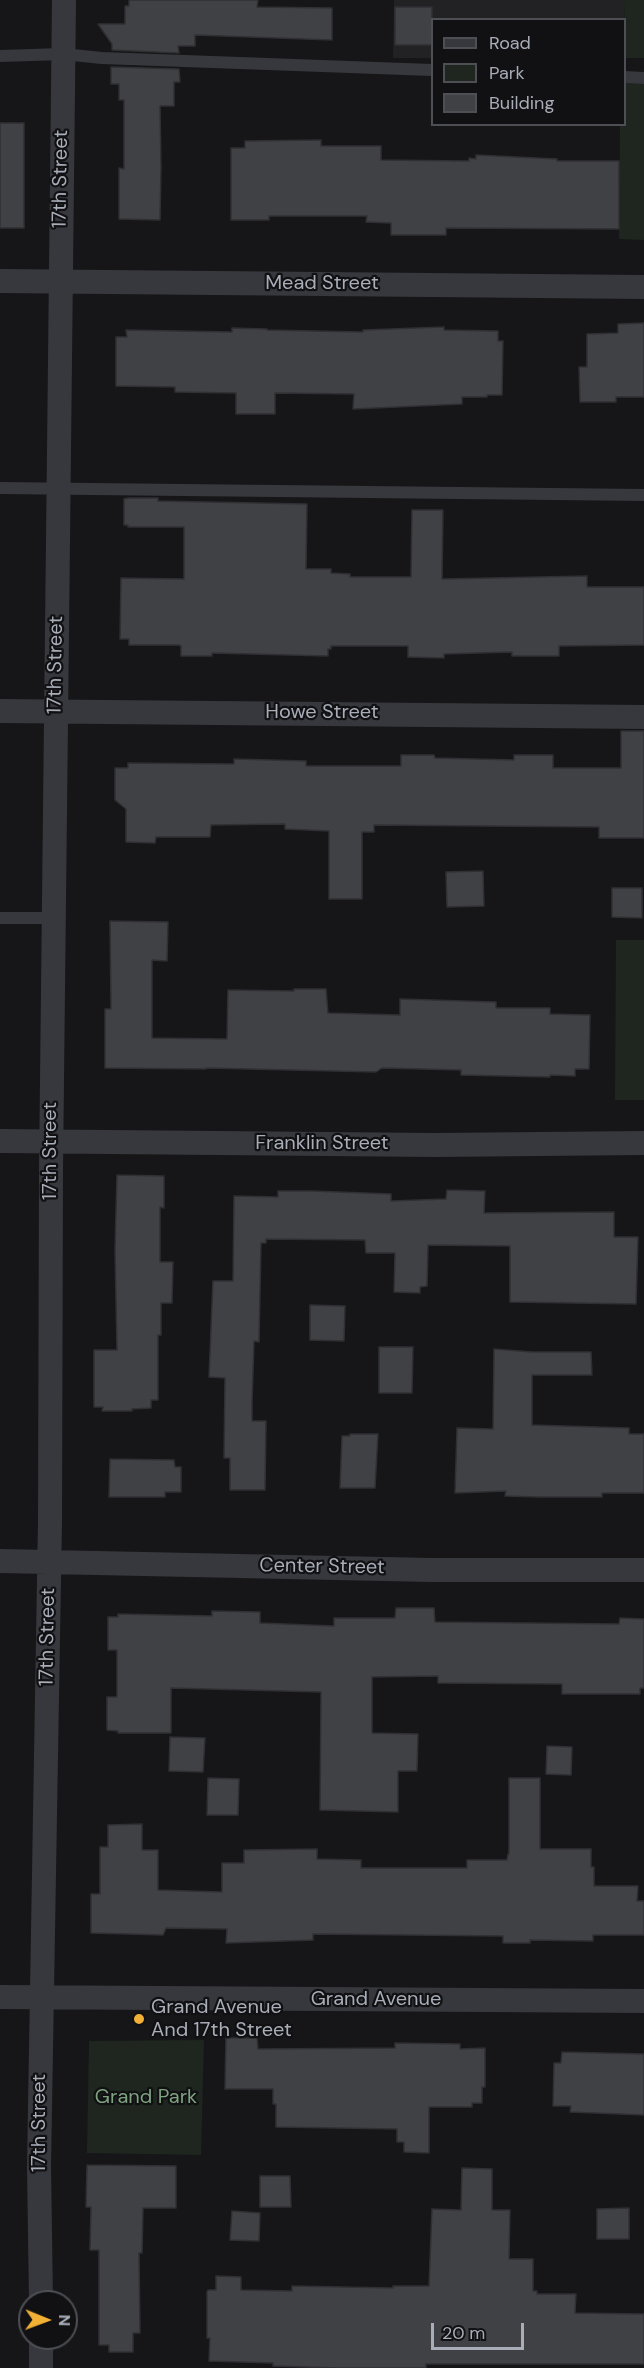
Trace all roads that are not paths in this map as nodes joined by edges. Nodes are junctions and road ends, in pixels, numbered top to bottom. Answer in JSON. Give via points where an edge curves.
{"nodes":[{"id":1,"x":64,"y":0,"type":"edge"},
{"id":2,"x":63,"y":54,"type":"junction"},
{"id":3,"x":0,"y":56,"type":"edge"},
{"id":4,"x":431,"y":70,"type":"edge"},
{"id":5,"x":626,"y":77,"type":"edge"},
{"id":6,"x":644,"y":78,"type":"edge"},
{"id":7,"x":0,"y":281,"type":"edge"},
{"id":8,"x":60,"y":281,"type":"junction"},
{"id":9,"x":644,"y":287,"type":"edge"},
{"id":10,"x":0,"y":488,"type":"edge"},
{"id":11,"x":58,"y":489,"type":"junction"},
{"id":12,"x":644,"y":495,"type":"edge"},
{"id":13,"x":0,"y":711,"type":"edge"},
{"id":14,"x":56,"y":711,"type":"junction"},
{"id":15,"x":644,"y":717,"type":"edge"},
{"id":16,"x":0,"y":918,"type":"edge"},
{"id":17,"x":54,"y":918,"type":"junction"},
{"id":18,"x":0,"y":1141,"type":"edge"},
{"id":19,"x":51,"y":1141,"type":"junction"},
{"id":20,"x":644,"y":1143,"type":"edge"},
{"id":21,"x":0,"y":1561,"type":"edge"},
{"id":22,"x":50,"y":1562,"type":"junction"},
{"id":23,"x":644,"y":1570,"type":"edge"},
{"id":24,"x":0,"y":1997,"type":"edge"},
{"id":25,"x":41,"y":1997,"type":"junction"},
{"id":26,"x":644,"y":2001,"type":"edge"},
{"id":27,"x":41,"y":2290,"type":"edge"},
{"id":28,"x":41,"y":2350,"type":"edge"},
{"id":29,"x":41,"y":2368,"type":"edge"}],
"edges":[{"from":1,"to":2,"type":"street","name":"17th Street"},
{"from":2,"to":3,"type":"lane"},
{"from":2,"to":4,"type":"lane"},
{"from":2,"to":8,"type":"street","name":"17th Street"},
{"from":5,"to":6,"type":"lane"},
{"from":7,"to":8,"type":"street","name":"Mead Street"},
{"from":8,"to":9,"type":"street","name":"Mead Street"},
{"from":8,"to":11,"type":"street","name":"17th Street"},
{"from":10,"to":11,"type":"lane"},
{"from":11,"to":12,"type":"lane"},
{"from":11,"to":14,"type":"street","name":"17th Street"},
{"from":13,"to":14,"type":"street","name":"Howe Street"},
{"from":14,"to":15,"type":"street","name":"Howe Street"},
{"from":14,"to":17,"type":"street","name":"17th Street"},
{"from":16,"to":17,"type":"lane"},
{"from":17,"to":19,"type":"street","name":"17th Street"},
{"from":18,"to":19,"type":"street","name":"Franklin Street"},
{"from":19,"to":20,"type":"street","name":"Franklin Street"},
{"from":19,"to":22,"type":"street","name":"17th Street"},
{"from":21,"to":22,"type":"street","name":"Center Street"},
{"from":22,"to":23,"type":"street","name":"Center Street"},
{"from":22,"to":25,"type":"street","name":"17th Street"},
{"from":24,"to":25,"type":"street","name":"Grand Avenue"},
{"from":25,"to":26,"type":"street","name":"Grand Avenue"},
{"from":25,"to":27,"type":"street","name":"17th Street"},
{"from":28,"to":29,"type":"street"}]}
